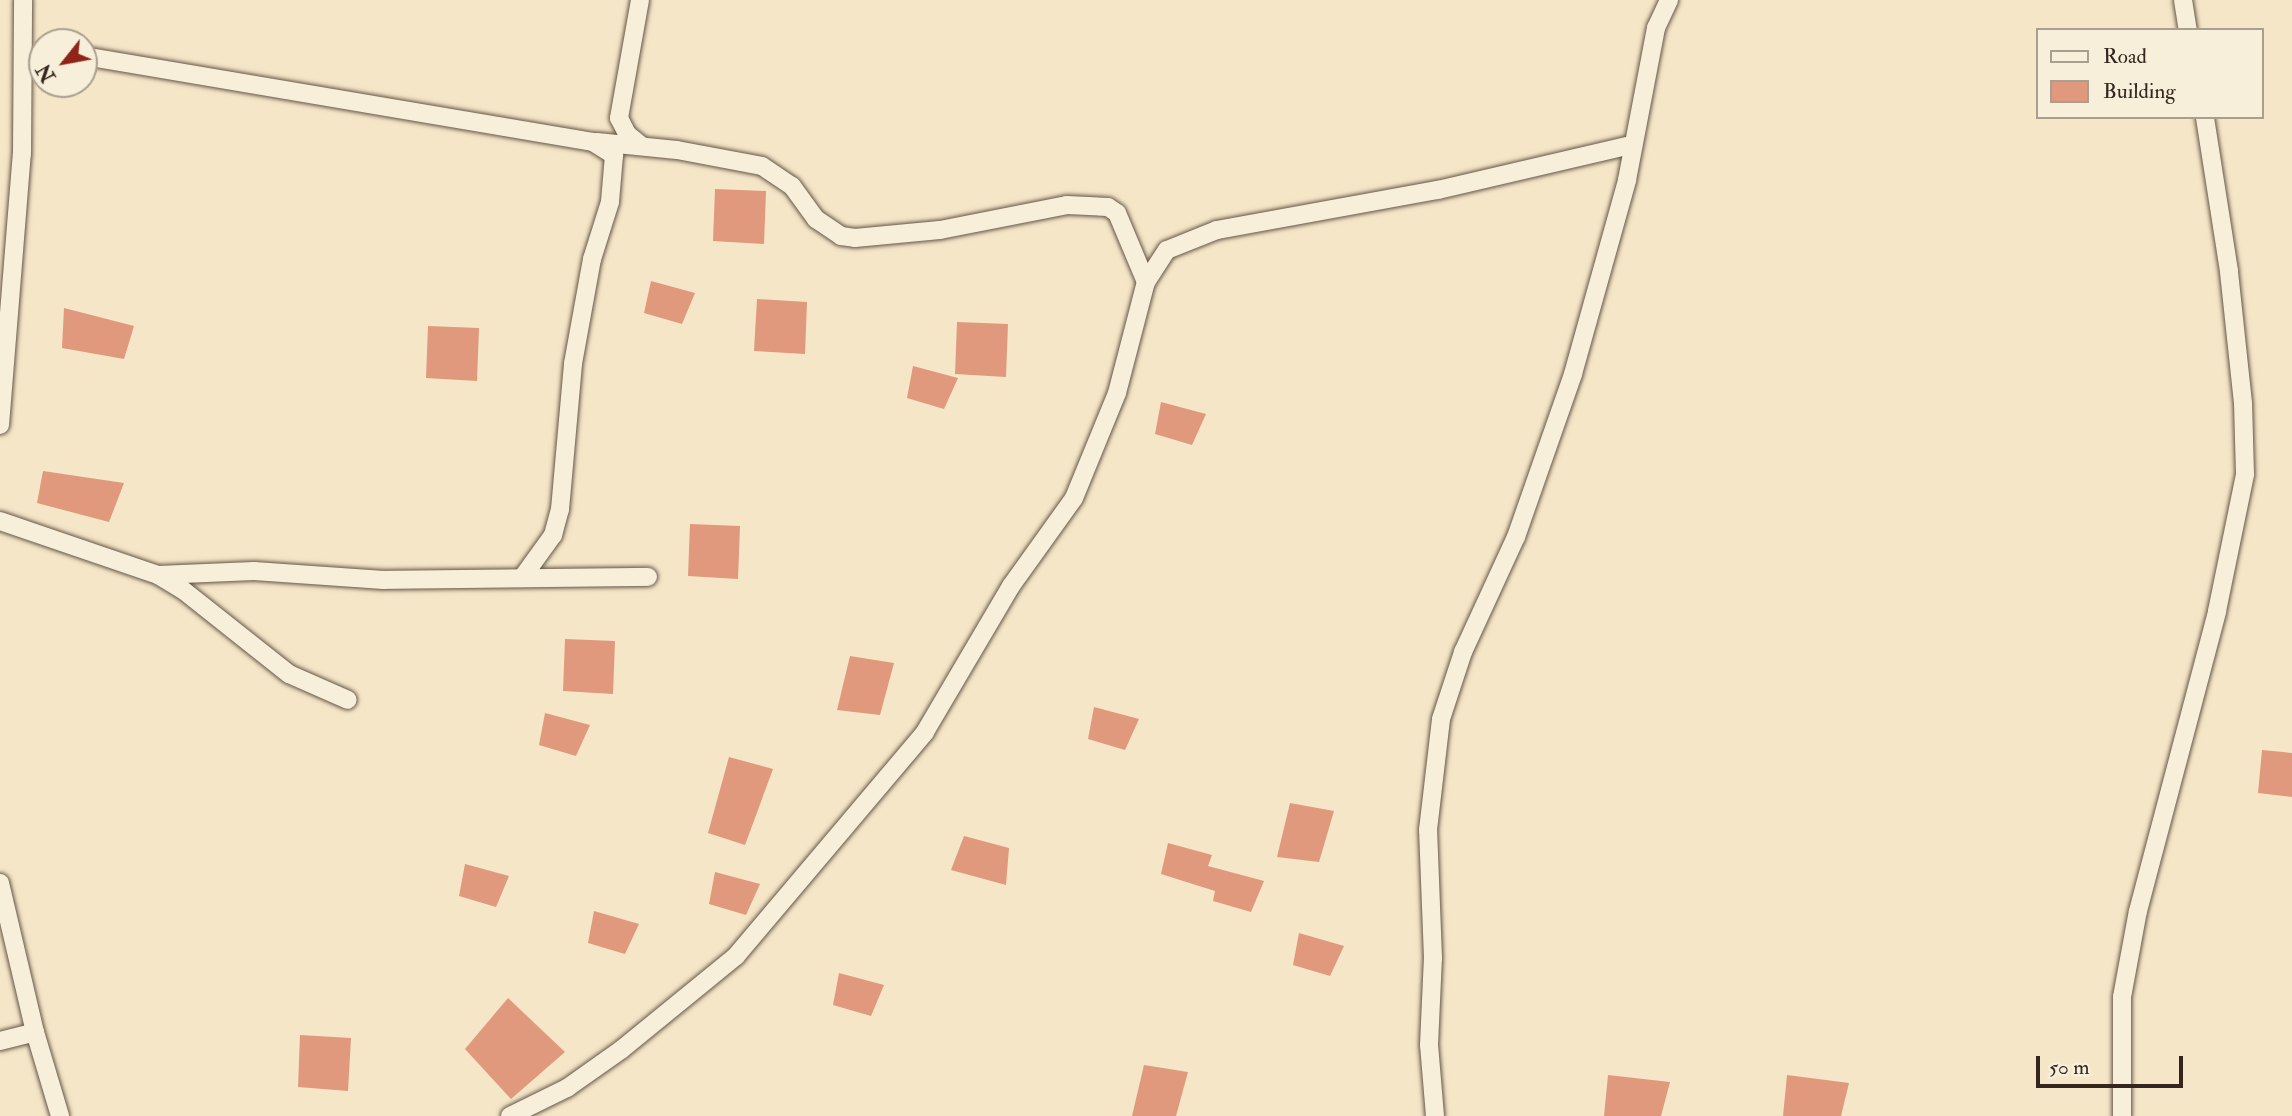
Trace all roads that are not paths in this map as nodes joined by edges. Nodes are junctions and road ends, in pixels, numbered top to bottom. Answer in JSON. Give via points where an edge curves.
{"nodes":[{"id":1,"x":23,"y":0,"type":"edge"},
{"id":2,"x":640,"y":0,"type":"edge"},
{"id":3,"x":1669,"y":0,"type":"edge"},
{"id":4,"x":2183,"y":0,"type":"edge"},
{"id":5,"x":29,"y":28,"type":"edge"},
{"id":6,"x":2188,"y":28,"type":"edge"},
{"id":7,"x":98,"y":58,"type":"edge"},
{"id":8,"x":28,"y":97,"type":"edge"},
{"id":9,"x":2205,"y":119,"type":"edge"},
{"id":10,"x":593,"y":142,"type":"junction"},
{"id":11,"x":1632,"y":145,"type":"junction"},
{"id":12,"x":642,"y":146,"type":"junction"},
{"id":13,"x":1146,"y":282,"type":"junction"},
{"id":14,"x":0,"y":425,"type":"edge"},
{"id":15,"x":0,"y":521,"type":"edge"},
{"id":16,"x":158,"y":575,"type":"junction"},
{"id":17,"x":648,"y":577,"type":"dead end"},
{"id":18,"x":522,"y":578,"type":"junction"},
{"id":19,"x":348,"y":700,"type":"dead end"},
{"id":20,"x":0,"y":883,"type":"edge"},
{"id":21,"x":35,"y":1032,"type":"junction"},
{"id":22,"x":0,"y":1041,"type":"edge"},
{"id":23,"x":60,"y":1116,"type":"edge"},
{"id":24,"x":510,"y":1116,"type":"edge"},
{"id":25,"x":1435,"y":1116,"type":"edge"},
{"id":26,"x":2122,"y":1116,"type":"edge"}],
"edges":[{"from":1,"to":5,"type":"street"},
{"from":2,"to":12,"type":"street","via":[[619,118],[627,134]]},
{"from":3,"to":11,"type":"street","via":[[1656,28]]},
{"from":4,"to":6,"type":"street"},
{"from":7,"to":10,"type":"street"},
{"from":8,"to":14,"type":"street"},
{"from":9,"to":26,"type":"street","via":[[2230,285],[2243,403],[2245,474],[2217,611],[2133,935],[2122,996]]},
{"from":10,"to":12,"type":"street"},
{"from":10,"to":18,"type":"street","via":[[614,155],[615,173],[592,259],[573,364],[560,509],[553,535]]},
{"from":11,"to":13,"type":"street","via":[[1438,190],[1217,230],[1167,250]]},
{"from":11,"to":25,"type":"street","via":[[1549,450],[1516,537],[1463,652],[1441,719],[1428,830],[1433,958],[1429,1045]]},
{"from":12,"to":13,"type":"street","via":[[762,166],[792,186],[816,219],[841,236],[855,238],[940,230],[1067,205],[1108,207],[1117,213]]},
{"from":13,"to":24,"type":"street","via":[[1117,393],[1074,498],[1011,586],[925,732],[736,956],[567,1088]]},
{"from":15,"to":16,"type":"street"},
{"from":16,"to":18,"type":"street","via":[[254,571],[384,580]]},
{"from":16,"to":19,"type":"street","via":[[289,674]]},
{"from":17,"to":18,"type":"street"},
{"from":20,"to":21,"type":"street"},
{"from":21,"to":22,"type":"street"},
{"from":21,"to":23,"type":"street"}]}
